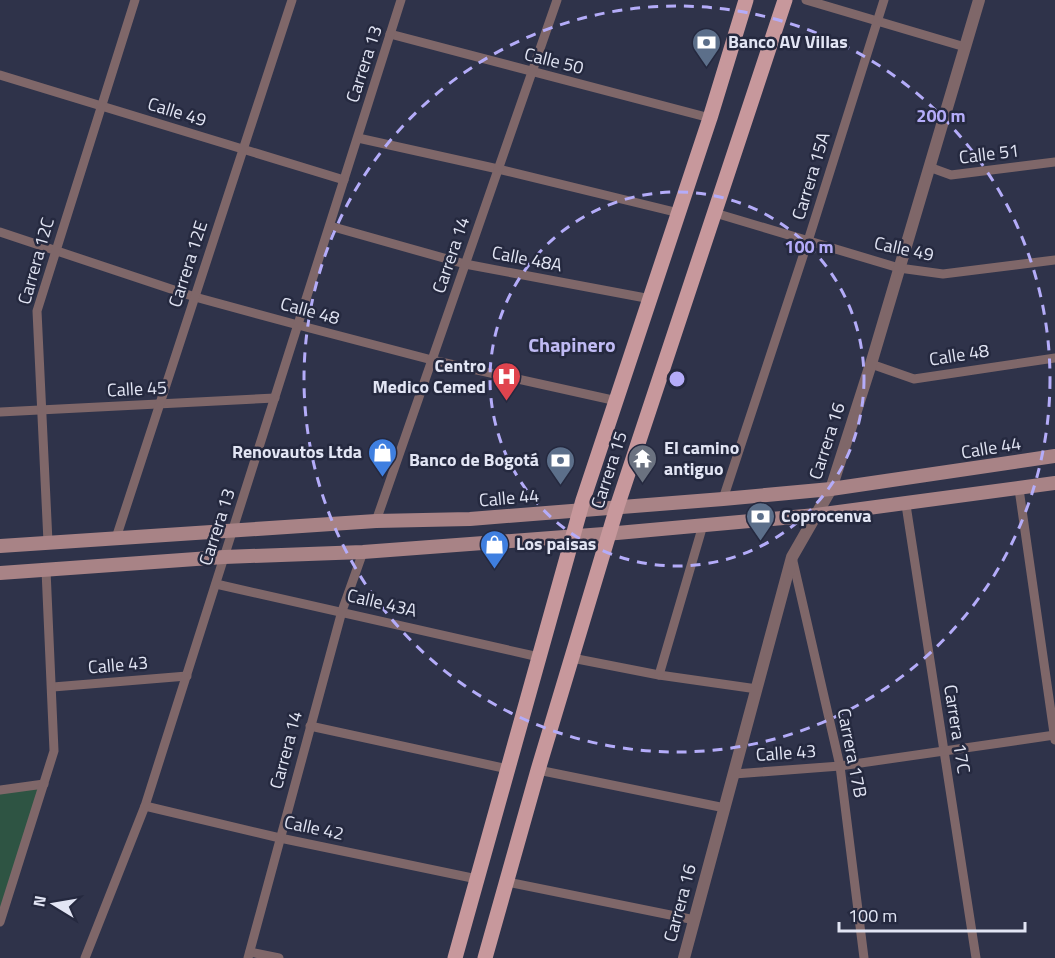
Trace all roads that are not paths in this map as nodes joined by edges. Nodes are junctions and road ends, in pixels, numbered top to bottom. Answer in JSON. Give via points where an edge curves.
{"nodes":[{"id":1,"x":135,"y":0,"type":"edge"},
{"id":2,"x":279,"y":0,"type":"edge"},
{"id":3,"x":401,"y":0,"type":"edge"},
{"id":4,"x":557,"y":0,"type":"edge"},
{"id":5,"x":746,"y":0,"type":"edge"},
{"id":6,"x":785,"y":0,"type":"edge"},
{"id":7,"x":806,"y":0,"type":"edge"},
{"id":8,"x":884,"y":0,"type":"edge"},
{"id":9,"x":979,"y":0,"type":"edge"},
{"id":10,"x":291,"y":2,"type":"edge"},
{"id":11,"x":877,"y":22,"type":"junction"},
{"id":12,"x":390,"y":34,"type":"junction"},
{"id":13,"x":965,"y":47,"type":"junction"},
{"id":14,"x":532,"y":72,"type":"junction"},
{"id":15,"x":0,"y":75,"type":"edge"},
{"id":16,"x":101,"y":106,"type":"junction"},
{"id":17,"x":710,"y":118,"type":"junction"},
{"id":18,"x":358,"y":138,"type":"junction"},
{"id":19,"x":243,"y":149,"type":"junction"},
{"id":20,"x":1055,"y":162,"type":"edge"},
{"id":21,"x":929,"y":167,"type":"junction"},
{"id":22,"x":498,"y":169,"type":"junction"},
{"id":23,"x":344,"y":180,"type":"junction"},
{"id":24,"x":679,"y":213,"type":"junction"},
{"id":25,"x":715,"y":213,"type":"junction"},
{"id":26,"x":330,"y":226,"type":"junction"},
{"id":27,"x":0,"y":232,"type":"edge"},
{"id":28,"x":808,"y":241,"type":"junction"},
{"id":29,"x":55,"y":250,"type":"junction"},
{"id":30,"x":1055,"y":260,"type":"edge"},
{"id":31,"x":465,"y":264,"type":"junction"},
{"id":32,"x":899,"y":268,"type":"junction"},
{"id":33,"x":195,"y":297,"type":"junction"},
{"id":34,"x":651,"y":299,"type":"junction"},
{"id":35,"x":298,"y":325,"type":"junction"},
{"id":36,"x":1055,"y":358,"type":"edge"},
{"id":37,"x":432,"y":360,"type":"junction"},
{"id":38,"x":871,"y":364,"type":"junction"},
{"id":39,"x":275,"y":398,"type":"junction"},
{"id":40,"x":617,"y":401,"type":"junction"},
{"id":41,"x":160,"y":404,"type":"junction"},
{"id":42,"x":41,"y":410,"type":"junction"},
{"id":43,"x":0,"y":412,"type":"edge"},
{"id":44,"x":1055,"y":456,"type":"edge"},
{"id":45,"x":1055,"y":483,"type":"edge"},
{"id":46,"x":831,"y":489,"type":"junction"},
{"id":47,"x":1019,"y":489,"type":"junction"},
{"id":48,"x":723,"y":499,"type":"junction"},
{"id":49,"x":906,"y":505,"type":"junction"},
{"id":50,"x":616,"y":507,"type":"junction"},
{"id":51,"x":580,"y":509,"type":"junction"},
{"id":52,"x":816,"y":515,"type":"junction"},
{"id":53,"x":376,"y":521,"type":"junction"},
{"id":54,"x":703,"y":525,"type":"junction"},
{"id":55,"x":233,"y":529,"type":"junction"},
{"id":56,"x":608,"y":533,"type":"junction"},
{"id":57,"x":573,"y":536,"type":"junction"},
{"id":58,"x":116,"y":538,"type":"junction"},
{"id":59,"x":48,"y":542,"type":"junction"},
{"id":60,"x":0,"y":546,"type":"edge"},
{"id":61,"x":363,"y":552,"type":"junction"},
{"id":62,"x":225,"y":557,"type":"junction"},
{"id":63,"x":792,"y":557,"type":"junction"},
{"id":64,"x":46,"y":570,"type":"junction"},
{"id":65,"x":0,"y":573,"type":"edge"},
{"id":66,"x":216,"y":584,"type":"junction"},
{"id":67,"x":342,"y":611,"type":"junction"},
{"id":68,"x":539,"y":657,"type":"junction"},
{"id":69,"x":572,"y":658,"type":"junction"},
{"id":70,"x":659,"y":675,"type":"junction"},
{"id":71,"x":187,"y":676,"type":"junction"},
{"id":72,"x":53,"y":687,"type":"junction"},
{"id":73,"x":757,"y":689,"type":"junction"},
{"id":74,"x":309,"y":726,"type":"junction"},
{"id":75,"x":1055,"y":735,"type":"edge"},
{"id":76,"x":1055,"y":740,"type":"edge"},
{"id":77,"x":944,"y":751,"type":"junction"},
{"id":78,"x":840,"y":766,"type":"junction"},
{"id":79,"x":508,"y":769,"type":"junction"},
{"id":80,"x":538,"y":770,"type":"junction"},
{"id":81,"x":734,"y":774,"type":"junction"},
{"id":82,"x":44,"y":784,"type":"junction"},
{"id":83,"x":0,"y":790,"type":"edge"},
{"id":84,"x":145,"y":806,"type":"junction"},
{"id":85,"x":725,"y":808,"type":"junction"},
{"id":86,"x":280,"y":838,"type":"junction"},
{"id":87,"x":477,"y":879,"type":"junction"},
{"id":88,"x":507,"y":882,"type":"junction"},
{"id":89,"x":695,"y":920,"type":"junction"},
{"id":90,"x":0,"y":922,"type":"edge"},
{"id":91,"x":249,"y":955,"type":"edge"},
{"id":92,"x":86,"y":958,"type":"edge"},
{"id":93,"x":279,"y":958,"type":"edge"},
{"id":94,"x":455,"y":958,"type":"edge"},
{"id":95,"x":485,"y":958,"type":"edge"},
{"id":96,"x":684,"y":958,"type":"edge"},
{"id":97,"x":864,"y":958,"type":"edge"},
{"id":98,"x":976,"y":958,"type":"edge"}],
"edges":[{"from":1,"to":16,"type":"street","name":"Carrera 12C"},
{"from":2,"to":10,"type":"street"},
{"from":3,"to":12,"type":"street","name":"Carrera 13"},
{"from":4,"to":14,"type":"street","name":"Carrera 14"},
{"from":5,"to":17,"type":"main road","name":"Carrera 15"},
{"from":6,"to":25,"type":"main road","name":"Carrera 15"},
{"from":7,"to":11,"type":"street"},
{"from":8,"to":11,"type":"street","name":"Carrera 15A"},
{"from":9,"to":13,"type":"street","name":"Carrera 16"},
{"from":10,"to":19,"type":"street","name":"Carrera 12E"},
{"from":11,"to":13,"type":"street"},
{"from":11,"to":28,"type":"street","name":"Carrera 15A"},
{"from":12,"to":14,"type":"street","name":"Calle 50"},
{"from":12,"to":18,"type":"street","name":"Carrera 13"},
{"from":13,"to":21,"type":"street","name":"Carrera 16"},
{"from":14,"to":17,"type":"street","name":"Calle 50"},
{"from":14,"to":22,"type":"street","name":"Carrera 14"},
{"from":15,"to":16,"type":"street","name":"Calle 49"},
{"from":16,"to":19,"type":"street","name":"Calle 49"},
{"from":16,"to":29,"type":"street","name":"Carrera 12C"},
{"from":17,"to":24,"type":"main road","name":"Carrera 15"},
{"from":18,"to":22,"type":"street"},
{"from":18,"to":23,"type":"street","name":"Carrera 13"},
{"from":19,"to":23,"type":"street","name":"Calle 49"},
{"from":19,"to":33,"type":"street","name":"Carrera 12E"},
{"from":20,"to":21,"type":"street","name":"Calle 51","via":[[951,175]]},
{"from":21,"to":32,"type":"street","name":"Carrera 16"},
{"from":22,"to":24,"type":"street"},
{"from":22,"to":31,"type":"street","name":"Carrera 14"},
{"from":23,"to":26,"type":"street","name":"Carrera 13"},
{"from":24,"to":34,"type":"main road","name":"Carrera 15"},
{"from":25,"to":28,"type":"street","name":"Calle 49"},
{"from":25,"to":50,"type":"main road","name":"Carrera 15"},
{"from":26,"to":31,"type":"street","name":"Calle 48A"},
{"from":26,"to":35,"type":"street","name":"Carrera 13"},
{"from":27,"to":29,"type":"street","name":"Calle 48"},
{"from":28,"to":32,"type":"street","name":"Calle 49"},
{"from":28,"to":48,"type":"street","name":"Carrera 15A"},
{"from":29,"to":33,"type":"street","name":"Calle 48"},
{"from":29,"to":42,"type":"street","name":"Carrera 12C","via":[[37,311]]},
{"from":30,"to":32,"type":"street","name":"Calle 49","via":[[943,274]]},
{"from":31,"to":34,"type":"street","name":"Calle 48A"},
{"from":31,"to":37,"type":"street","name":"Carrera 14"},
{"from":32,"to":38,"type":"street","name":"Carrera 16"},
{"from":33,"to":35,"type":"street","name":"Calle 48"},
{"from":33,"to":41,"type":"street","name":"Carrera 12E"},
{"from":34,"to":40,"type":"main road","name":"Carrera 15"},
{"from":35,"to":37,"type":"street","name":"Calle 48"},
{"from":35,"to":39,"type":"street","name":"Carrera 13"},
{"from":36,"to":38,"type":"street","name":"Calle 48","via":[[914,379]]},
{"from":37,"to":40,"type":"street","name":"Calle 48"},
{"from":37,"to":53,"type":"street","name":"Carrera 14"},
{"from":38,"to":46,"type":"street","name":"Carrera 16"},
{"from":39,"to":41,"type":"street","name":"Calle 45"},
{"from":39,"to":55,"type":"street","name":"Carrera 13"},
{"from":40,"to":51,"type":"main road","name":"Carrera 15"},
{"from":41,"to":42,"type":"street","name":"Calle 45"},
{"from":41,"to":58,"type":"street","name":"Carrera 12E"},
{"from":42,"to":43,"type":"street","name":"Calle 45"},
{"from":42,"to":59,"type":"street","name":"Carrera 12C"},
{"from":44,"to":46,"type":"main road","name":"Calle 44"},
{"from":45,"to":47,"type":"main road"},
{"from":46,"to":48,"type":"main road","name":"Calle 44"},
{"from":46,"to":52,"type":"street","name":"Carrera 16"},
{"from":47,"to":49,"type":"main road"},
{"from":47,"to":75,"type":"street"},
{"from":48,"to":50,"type":"main road","name":"Calle 44"},
{"from":49,"to":52,"type":"main road"},
{"from":49,"to":77,"type":"street","name":"Carrera 17C"},
{"from":50,"to":51,"type":"main road","name":"Calle 44"},
{"from":50,"to":56,"type":"main road","name":"Carrera 15"},
{"from":51,"to":53,"type":"main road","name":"Calle 44","via":[[470,519]]},
{"from":51,"to":57,"type":"main road","name":"Carrera 15"},
{"from":52,"to":54,"type":"main road"},
{"from":52,"to":63,"type":"street","name":"Carrera 16"},
{"from":53,"to":55,"type":"main road","name":"Calle 44"},
{"from":54,"to":56,"type":"main road"},
{"from":54,"to":70,"type":"street"},
{"from":55,"to":58,"type":"main road","name":"Calle 44"},
{"from":55,"to":62,"type":"street","name":"Carrera 13"},
{"from":56,"to":57,"type":"main road"},
{"from":56,"to":69,"type":"main road","name":"Carrera 15"},
{"from":57,"to":61,"type":"main road"},
{"from":57,"to":68,"type":"main road","name":"Carrera 15"},
{"from":58,"to":59,"type":"main road","name":"Calle 44"},
{"from":59,"to":60,"type":"main road","name":"Calle 44"},
{"from":61,"to":62,"type":"main road"},
{"from":61,"to":67,"type":"street","name":"Carrera 14"},
{"from":62,"to":64,"type":"main road"},
{"from":62,"to":66,"type":"street","name":"Carrera 13"},
{"from":63,"to":73,"type":"street","name":"Carrera 16"},
{"from":63,"to":78,"type":"street","name":"Carrera 17B"},
{"from":64,"to":65,"type":"main road"},
{"from":64,"to":72,"type":"street"},
{"from":66,"to":67,"type":"street","name":"Calle 43A"},
{"from":66,"to":71,"type":"street","name":"Carrera 13"},
{"from":67,"to":68,"type":"street","name":"Calle 43A"},
{"from":67,"to":74,"type":"street","name":"Carrera 14"},
{"from":68,"to":79,"type":"main road","name":"Carrera 15"},
{"from":69,"to":70,"type":"street"},
{"from":69,"to":80,"type":"main road","name":"Carrera 15"},
{"from":70,"to":73,"type":"street"},
{"from":71,"to":72,"type":"street","name":"Calle 43"},
{"from":71,"to":84,"type":"street","name":"Carrera 13"},
{"from":72,"to":82,"type":"street","via":[[54,751]]},
{"from":73,"to":81,"type":"street","name":"Carrera 16"},
{"from":74,"to":79,"type":"street"},
{"from":74,"to":86,"type":"street","name":"Carrera 14"},
{"from":75,"to":76,"type":"street"},
{"from":75,"to":77,"type":"street","name":"Calle 43"},
{"from":77,"to":78,"type":"street","name":"Calle 43"},
{"from":77,"to":98,"type":"street","name":"Carrera 17C"},
{"from":78,"to":81,"type":"street","name":"Calle 43"},
{"from":78,"to":97,"type":"street","name":"Carrera 17B"},
{"from":79,"to":87,"type":"main road","name":"Carrera 15"},
{"from":80,"to":85,"type":"street"},
{"from":80,"to":88,"type":"main road","name":"Carrera 15"},
{"from":81,"to":85,"type":"street","name":"Carrera 16"},
{"from":82,"to":83,"type":"street"},
{"from":82,"to":90,"type":"street"},
{"from":84,"to":86,"type":"street","name":"Calle 42"},
{"from":84,"to":92,"type":"street","name":"Carrera 13"},
{"from":85,"to":89,"type":"street","name":"Carrera 16"},
{"from":86,"to":87,"type":"street","name":"Calle 42"},
{"from":86,"to":91,"type":"street","name":"Carrera 14"},
{"from":87,"to":94,"type":"main road","name":"Carrera 15"},
{"from":88,"to":89,"type":"street"},
{"from":88,"to":95,"type":"main road","name":"Carrera 15"},
{"from":89,"to":96,"type":"street","name":"Carrera 16"},
{"from":91,"to":93,"type":"street"}]}
